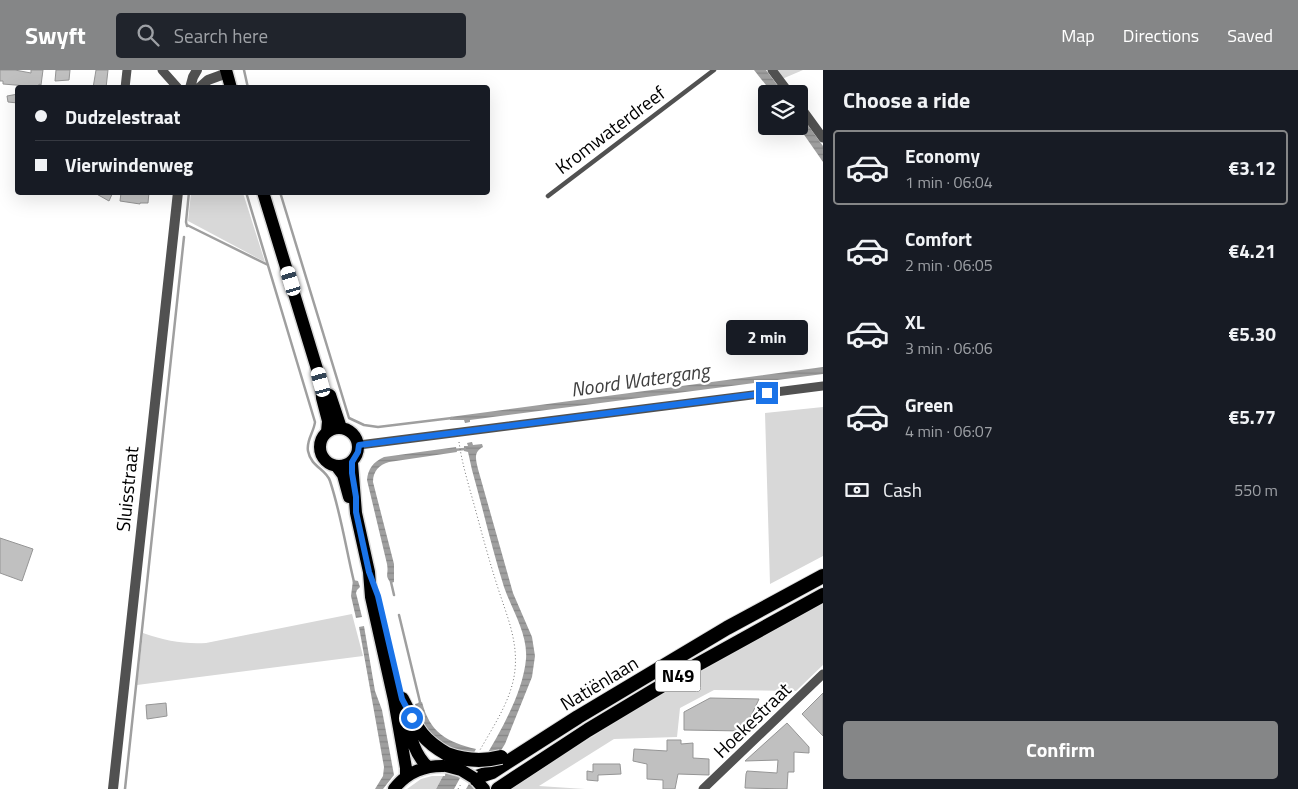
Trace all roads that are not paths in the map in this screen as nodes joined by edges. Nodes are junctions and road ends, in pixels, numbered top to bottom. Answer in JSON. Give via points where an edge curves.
{"nodes":[{"id":1,"x":127,"y":70,"type":"edge"},
{"id":2,"x":162,"y":70,"type":"edge"},
{"id":3,"x":197,"y":70,"type":"edge"},
{"id":4,"x":714,"y":70,"type":"edge"},
{"id":5,"x":772,"y":70,"type":"edge"},
{"id":6,"x":227,"y":72,"type":"edge"},
{"id":7,"x":125,"y":85,"type":"edge"},
{"id":8,"x":175,"y":85,"type":"edge"},
{"id":9,"x":191,"y":85,"type":"edge"},
{"id":10,"x":202,"y":85,"type":"edge"},
{"id":11,"x":230,"y":85,"type":"edge"},
{"id":12,"x":783,"y":85,"type":"edge"},
{"id":13,"x":808,"y":117,"type":"edge"},
{"id":14,"x":823,"y":138,"type":"edge"},
{"id":15,"x":178,"y":195,"type":"edge"},
{"id":16,"x":264,"y":195,"type":"edge"},
{"id":17,"x":548,"y":196,"type":"dead end"},
{"id":18,"x":321,"y":382,"type":"junction"},
{"id":19,"x":823,"y":386,"type":"edge"},
{"id":20,"x":341,"y":428,"type":"junction"},
{"id":21,"x":328,"y":432,"type":"junction"},
{"id":22,"x":359,"y":445,"type":"junction"},
{"id":23,"x":352,"y":462,"type":"junction"},
{"id":24,"x":337,"y":467,"type":"junction"},
{"id":25,"x":356,"y":512,"type":"junction"},
{"id":26,"x":369,"y":572,"type":"junction"},
{"id":27,"x":823,"y":576,"type":"edge"},
{"id":28,"x":823,"y":595,"type":"edge"},
{"id":29,"x":823,"y":674,"type":"edge"},
{"id":30,"x":402,"y":699,"type":"junction"},
{"id":31,"x":523,"y":752,"type":"junction"},
{"id":32,"x":446,"y":760,"type":"junction"},
{"id":33,"x":428,"y":767,"type":"junction"},
{"id":34,"x":406,"y":776,"type":"junction"},
{"id":35,"x":476,"y":784,"type":"edge"},
{"id":36,"x":113,"y":789,"type":"edge"},
{"id":37,"x":394,"y":789,"type":"edge"},
{"id":38,"x":498,"y":789,"type":"edge"},
{"id":39,"x":703,"y":789,"type":"edge"}],
"edges":[{"from":1,"to":7,"type":"street"},
{"from":2,"to":8,"type":"street"},
{"from":3,"to":9,"type":"street"},
{"from":4,"to":17,"type":"lane","name":"Kromwaterdreef"},
{"from":5,"to":12,"type":"street"},
{"from":6,"to":10,"type":"street"},
{"from":6,"to":11,"type":"main road"},
{"from":13,"to":14,"type":"street"},
{"from":15,"to":36,"type":"street","name":"Sluisstraat"},
{"from":16,"to":18,"type":"main road"},
{"from":18,"to":20,"type":"main road","via":[[330,395]]},
{"from":18,"to":21,"type":"main road"},
{"from":19,"to":22,"type":"street"},
{"from":20,"to":21,"type":"main road"},
{"from":20,"to":22,"type":"main road","via":[[353,433]]},
{"from":21,"to":24,"type":"main road","via":[[322,438],[321,452],[324,459]]},
{"from":22,"to":23,"type":"main road"},
{"from":23,"to":24,"type":"main road"},
{"from":23,"to":25,"type":"main road"},
{"from":24,"to":25,"type":"main road"},
{"from":25,"to":26,"type":"main road"},
{"from":26,"to":30,"type":"main road","via":[[378,596]]},
{"from":26,"to":34,"type":"main road"},
{"from":27,"to":31,"type":"highway","name":"Natiënlaan","number":"N49","via":[[727,628]]},
{"from":28,"to":38,"type":"highway","name":"Natiënlaan","number":"N49","via":[[693,667]]},
{"from":29,"to":39,"type":"street","name":"Hoekestraat"},
{"from":30,"to":32,"type":"highway","via":[[418,730]]},
{"from":30,"to":33,"type":"main road","via":[[416,753]]},
{"from":31,"to":32,"type":"highway","bridge":true,"via":[[479,761]]},
{"from":31,"to":35,"type":"highway","name":"Natiënlaan","number":"N49"},
{"from":32,"to":33,"type":"main road"},
{"from":32,"to":35,"type":"main road","bridge":true},
{"from":33,"to":34,"type":"main road"},
{"from":34,"to":37,"type":"main road"}]}
